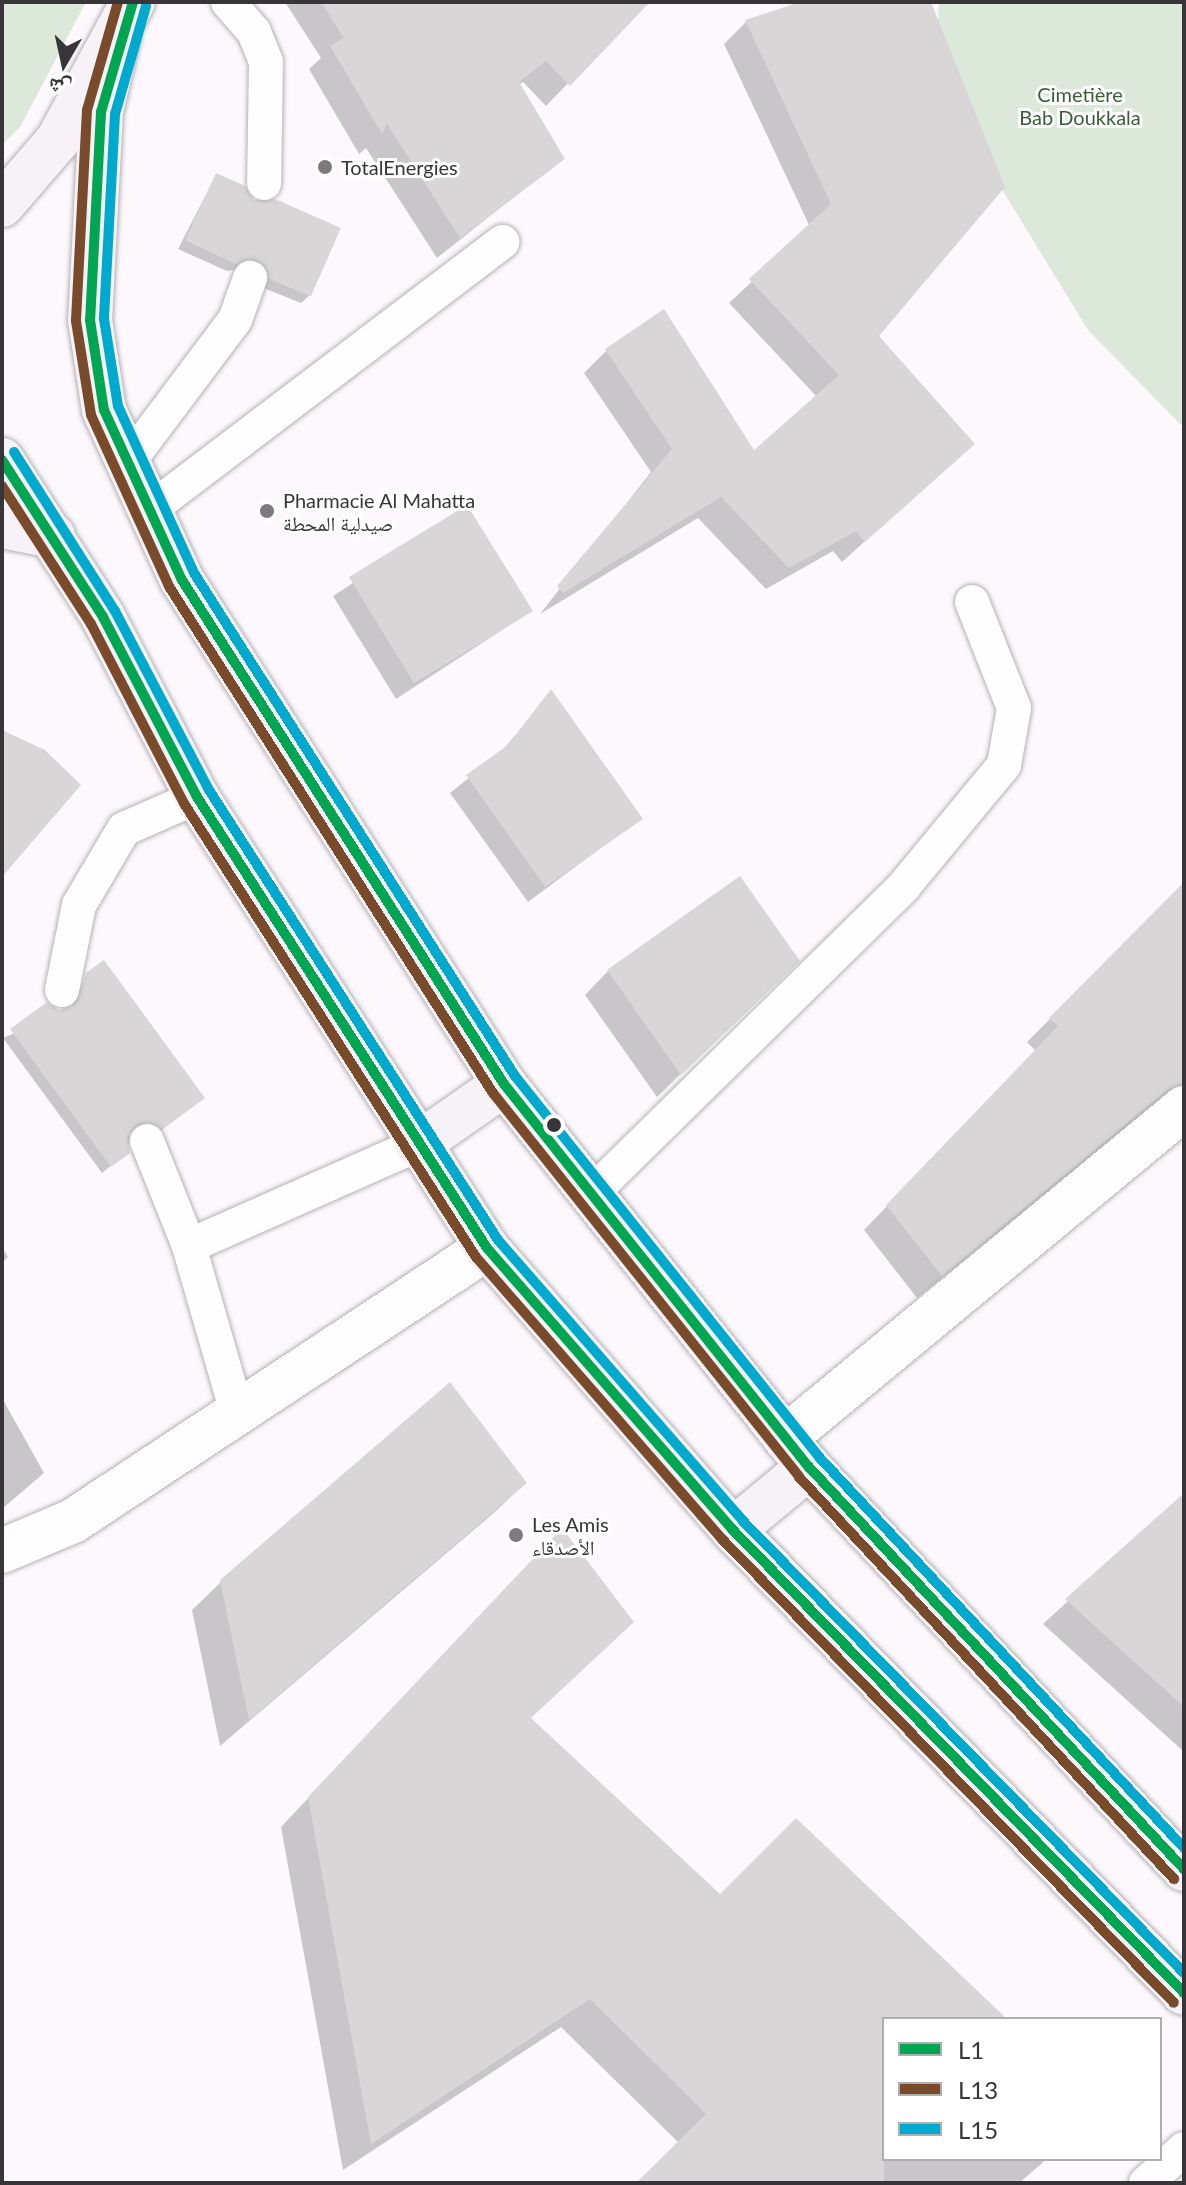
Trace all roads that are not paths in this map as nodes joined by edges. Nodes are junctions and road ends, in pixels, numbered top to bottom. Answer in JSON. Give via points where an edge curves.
{"nodes":[{"id":1,"x":228,"y":2,"type":"edge"},
{"id":2,"x":126,"y":19,"type":"edge"},
{"id":3,"x":264,"y":183,"type":"dead end"},
{"id":4,"x":2,"y":205,"type":"edge"},
{"id":5,"x":502,"y":242,"type":"dead end"},
{"id":6,"x":250,"y":278,"type":"dead end"},
{"id":7,"x":2,"y":460,"type":"edge"},
{"id":8,"x":126,"y":465,"type":"junction"},
{"id":9,"x":148,"y":511,"type":"junction"},
{"id":10,"x":2,"y":526,"type":"edge"},
{"id":11,"x":53,"y":536,"type":"junction"},
{"id":12,"x":972,"y":602,"type":"dead end"},
{"id":13,"x":197,"y":797,"type":"junction"},
{"id":14,"x":62,"y":990,"type":"dead end"},
{"id":15,"x":504,"y":1084,"type":"junction"},
{"id":16,"x":1184,"y":1108,"type":"edge"},
{"id":17,"x":147,"y":1141,"type":"dead end"},
{"id":18,"x":417,"y":1145,"type":"junction"},
{"id":19,"x":592,"y":1193,"type":"junction"},
{"id":20,"x":189,"y":1246,"type":"junction"},
{"id":21,"x":487,"y":1248,"type":"junction"},
{"id":22,"x":238,"y":1416,"type":"junction"},
{"id":23,"x":797,"y":1453,"type":"junction"},
{"id":24,"x":733,"y":1530,"type":"junction"},
{"id":25,"x":2,"y":1551,"type":"edge"},
{"id":26,"x":1184,"y":1869,"type":"edge"},
{"id":27,"x":1184,"y":1993,"type":"edge"},
{"id":28,"x":1184,"y":2149,"type":"edge"},
{"id":29,"x":1146,"y":2183,"type":"edge"}],
"edges":[{"from":1,"to":3,"type":"lane","via":[[254,32],[266,62]]},
{"from":2,"to":4,"type":"main road","via":[[58,140]]},
{"from":2,"to":8,"type":"main road","via":[[101,112],[90,320],[104,410]]},
{"from":5,"to":9,"type":"lane"},
{"from":6,"to":8,"type":"lane","via":[[235,320]]},
{"from":7,"to":11,"type":"main road"},
{"from":8,"to":9,"type":"main road"},
{"from":9,"to":15,"type":"main road","via":[[182,580]]},
{"from":10,"to":11,"type":"main road"},
{"from":11,"to":13,"type":"main road"},
{"from":12,"to":19,"type":"lane","via":[[1014,708],[1004,765],[904,886]]},
{"from":13,"to":14,"type":"lane","via":[[124,829],[79,905]]},
{"from":13,"to":18,"type":"main road"},
{"from":15,"to":18,"type":"main road"},
{"from":15,"to":19,"type":"main road"},
{"from":16,"to":23,"type":"street"},
{"from":17,"to":20,"type":"lane"},
{"from":18,"to":20,"type":"lane"},
{"from":18,"to":21,"type":"main road"},
{"from":19,"to":23,"type":"main road"},
{"from":20,"to":22,"type":"lane"},
{"from":21,"to":22,"type":"street"},
{"from":21,"to":24,"type":"main road"},
{"from":22,"to":25,"type":"street","via":[[73,1521]]},
{"from":23,"to":24,"type":"main road"},
{"from":23,"to":26,"type":"main road"},
{"from":24,"to":27,"type":"main road"},
{"from":28,"to":29,"type":"lane"}]}
